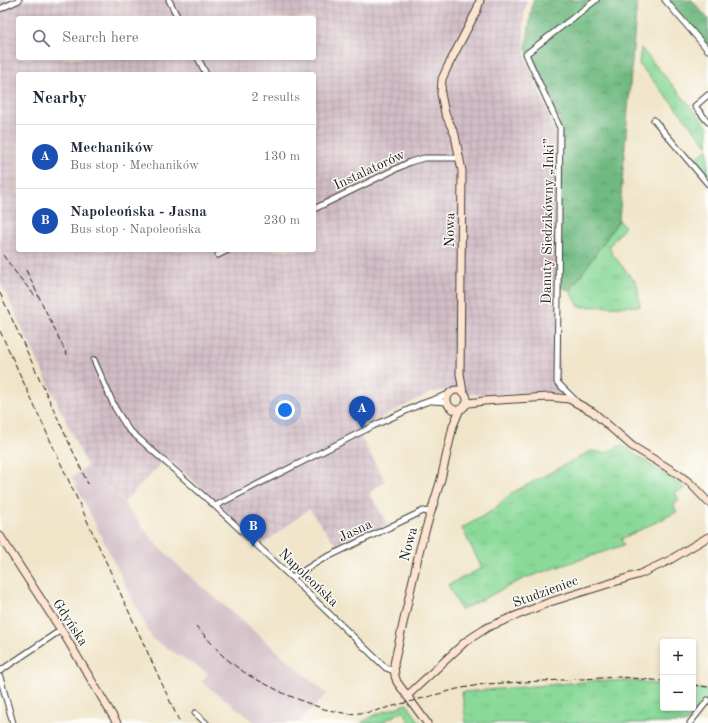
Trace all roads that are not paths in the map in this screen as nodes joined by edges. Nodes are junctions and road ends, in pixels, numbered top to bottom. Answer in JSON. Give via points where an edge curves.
{"nodes":[{"id":1,"x":19,"y":0,"type":"edge"},
{"id":2,"x":169,"y":0,"type":"edge"},
{"id":3,"x":480,"y":0,"type":"edge"},
{"id":4,"x":596,"y":0,"type":"edge"},
{"id":5,"x":665,"y":0,"type":"edge"},
{"id":6,"x":0,"y":9,"type":"edge"},
{"id":7,"x":177,"y":16,"type":"edge"},
{"id":8,"x":708,"y":50,"type":"edge"},
{"id":9,"x":199,"y":60,"type":"edge"},
{"id":10,"x":205,"y":72,"type":"edge"},
{"id":11,"x":708,"y":95,"type":"edge"},
{"id":12,"x":654,"y":120,"type":"dead end"},
{"id":13,"x":708,"y":122,"type":"edge"},
{"id":14,"x":460,"y":158,"type":"junction"},
{"id":15,"x":708,"y":184,"type":"edge"},
{"id":16,"x":316,"y":208,"type":"edge"},
{"id":17,"x":224,"y":252,"type":"edge"},
{"id":18,"x":218,"y":255,"type":"dead end"},
{"id":19,"x":94,"y":360,"type":"dead end"},
{"id":20,"x":460,"y":374,"type":"junction"},
{"id":21,"x":452,"y":392,"type":"junction"},
{"id":22,"x":465,"y":394,"type":"junction"},
{"id":23,"x":431,"y":401,"type":"junction"},
{"id":24,"x":484,"y":401,"type":"junction"},
{"id":25,"x":578,"y":403,"type":"junction"},
{"id":26,"x":450,"y":405,"type":"junction"},
{"id":27,"x":463,"y":407,"type":"junction"},
{"id":28,"x":453,"y":426,"type":"junction"},
{"id":29,"x":708,"y":502,"type":"edge"},
{"id":30,"x":215,"y":506,"type":"junction"},
{"id":31,"x":431,"y":512,"type":"junction"},
{"id":32,"x":0,"y":536,"type":"edge"},
{"id":33,"x":708,"y":537,"type":"edge"},
{"id":34,"x":292,"y":578,"type":"junction"},
{"id":35,"x":61,"y":630,"type":"junction"},
{"id":36,"x":0,"y":671,"type":"edge"},
{"id":37,"x":394,"y":671,"type":"junction"},
{"id":38,"x":0,"y":677,"type":"edge"},
{"id":39,"x":407,"y":696,"type":"junction"},
{"id":40,"x":708,"y":700,"type":"edge"},
{"id":41,"x":194,"y":713,"type":"dead end"},
{"id":42,"x":13,"y":723,"type":"edge"},
{"id":43,"x":117,"y":723,"type":"edge"},
{"id":44,"x":206,"y":723,"type":"edge"},
{"id":45,"x":427,"y":723,"type":"edge"},
{"id":46,"x":690,"y":723,"type":"edge"}],
"edges":[{"from":1,"to":6,"type":"street"},
{"from":2,"to":7,"type":"street"},
{"from":3,"to":14,"type":"street","name":"Nowa","via":[[447,68],[441,87],[442,104],[455,135]]},
{"from":4,"to":25,"type":"street","name":"Danuty Siedzikówny „Inki”","via":[[526,54],[560,128],[556,382]]},
{"from":5,"to":8,"type":"street"},
{"from":9,"to":10,"type":"street"},
{"from":11,"to":13,"type":"street","via":[[695,106]]},
{"from":12,"to":15,"type":"street"},
{"from":14,"to":16,"type":"street","name":"Instalatorów","via":[[424,158],[410,162]]},
{"from":14,"to":20,"type":"street","name":"Nowa","via":[[463,182]]},
{"from":17,"to":18,"type":"street"},
{"from":19,"to":30,"type":"street","name":"Napoleońska","via":[[115,408],[128,429]]},
{"from":20,"to":21,"type":"street","name":"Nowa"},
{"from":20,"to":22,"type":"street","name":"Nowa"},
{"from":21,"to":22,"type":"street","via":[[459,390]]},
{"from":21,"to":23,"type":"street"},
{"from":21,"to":26,"type":"street"},
{"from":22,"to":24,"type":"street"},
{"from":22,"to":27,"type":"street","via":[[467,400]]},
{"from":23,"to":26,"type":"street"},
{"from":23,"to":30,"type":"street","via":[[373,426]]},
{"from":24,"to":25,"type":"street","via":[[549,397],[565,398]]},
{"from":24,"to":27,"type":"street","via":[[469,403]]},
{"from":25,"to":29,"type":"street","via":[[593,412],[632,446],[690,483]]},
{"from":26,"to":27,"type":"street"},
{"from":26,"to":28,"type":"street","name":"Nowa"},
{"from":27,"to":28,"type":"street","name":"Nowa"},
{"from":28,"to":31,"type":"street","name":"Nowa"},
{"from":30,"to":34,"type":"street","name":"Napoleońska"},
{"from":31,"to":34,"type":"street","name":"Jasna","via":[[423,511],[319,561]]},
{"from":31,"to":37,"type":"street","name":"Nowa","via":[[415,568]]},
{"from":32,"to":35,"type":"street","name":"Gdyńska"},
{"from":33,"to":39,"type":"street","name":"Studzieniec","via":[[640,574],[550,602],[488,627],[465,642]]},
{"from":34,"to":37,"type":"street","name":"Napoleońska","via":[[386,668]]},
{"from":35,"to":36,"type":"street"},
{"from":35,"to":43,"type":"street","name":"Gdyńska"},
{"from":37,"to":39,"type":"street","via":[[397,682]]},
{"from":38,"to":42,"type":"street"},
{"from":39,"to":45,"type":"street"},
{"from":40,"to":46,"type":"street"},
{"from":41,"to":44,"type":"street"}]}
